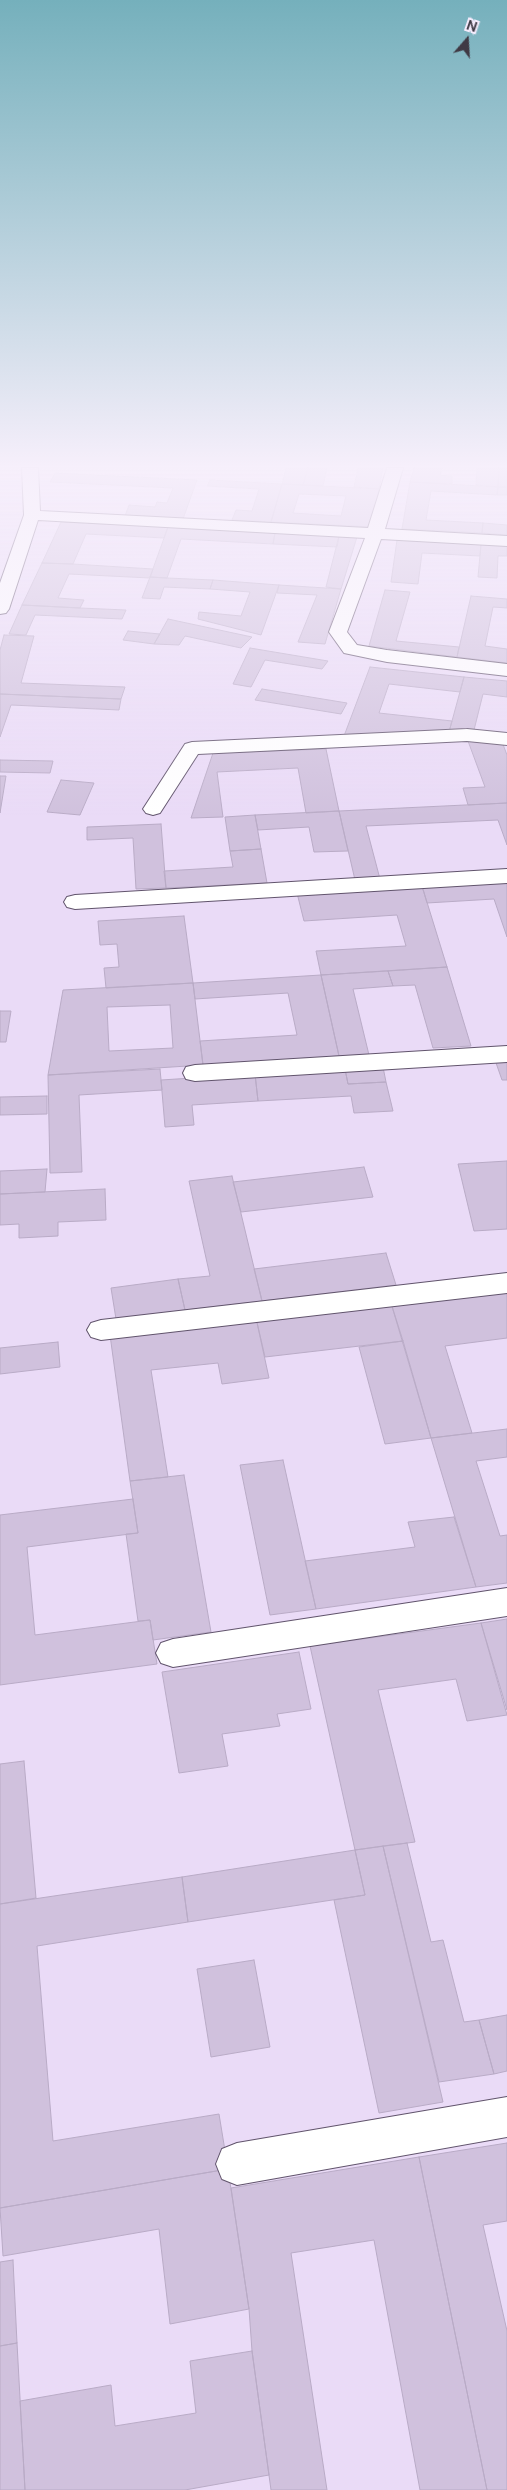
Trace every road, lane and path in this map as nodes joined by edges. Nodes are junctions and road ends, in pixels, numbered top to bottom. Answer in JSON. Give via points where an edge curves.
{"nodes":[{"id":1,"x":8,"y":584,"type":"edge"},
{"id":2,"x":356,"y":584,"type":"edge"},
{"id":3,"x":0,"y":608,"type":"edge"},
{"id":4,"x":507,"y":670,"type":"edge"},
{"id":5,"x":507,"y":739,"type":"edge"},
{"id":6,"x":153,"y":809,"type":"dead end"},
{"id":7,"x":507,"y":876,"type":"edge"},
{"id":8,"x":75,"y":902,"type":"dead end"},
{"id":9,"x":507,"y":1054,"type":"edge"},
{"id":10,"x":195,"y":1072,"type":"dead end"},
{"id":11,"x":507,"y":1282,"type":"edge"},
{"id":12,"x":101,"y":1330,"type":"dead end"},
{"id":13,"x":507,"y":1602,"type":"edge"},
{"id":14,"x":174,"y":1653,"type":"dead end"},
{"id":15,"x":507,"y":2117,"type":"edge"},
{"id":16,"x":237,"y":2164,"type":"dead end"}],
"edges":[{"from":1,"to":3,"type":"street"},
{"from":2,"to":4,"type":"street","via":[[338,632],[350,649]]},
{"from":5,"to":6,"type":"street","via":[[467,735],[192,748]]},
{"from":7,"to":8,"type":"street"},
{"from":9,"to":10,"type":"street"},
{"from":11,"to":12,"type":"street"},
{"from":13,"to":14,"type":"street"},
{"from":15,"to":16,"type":"street"}]}
